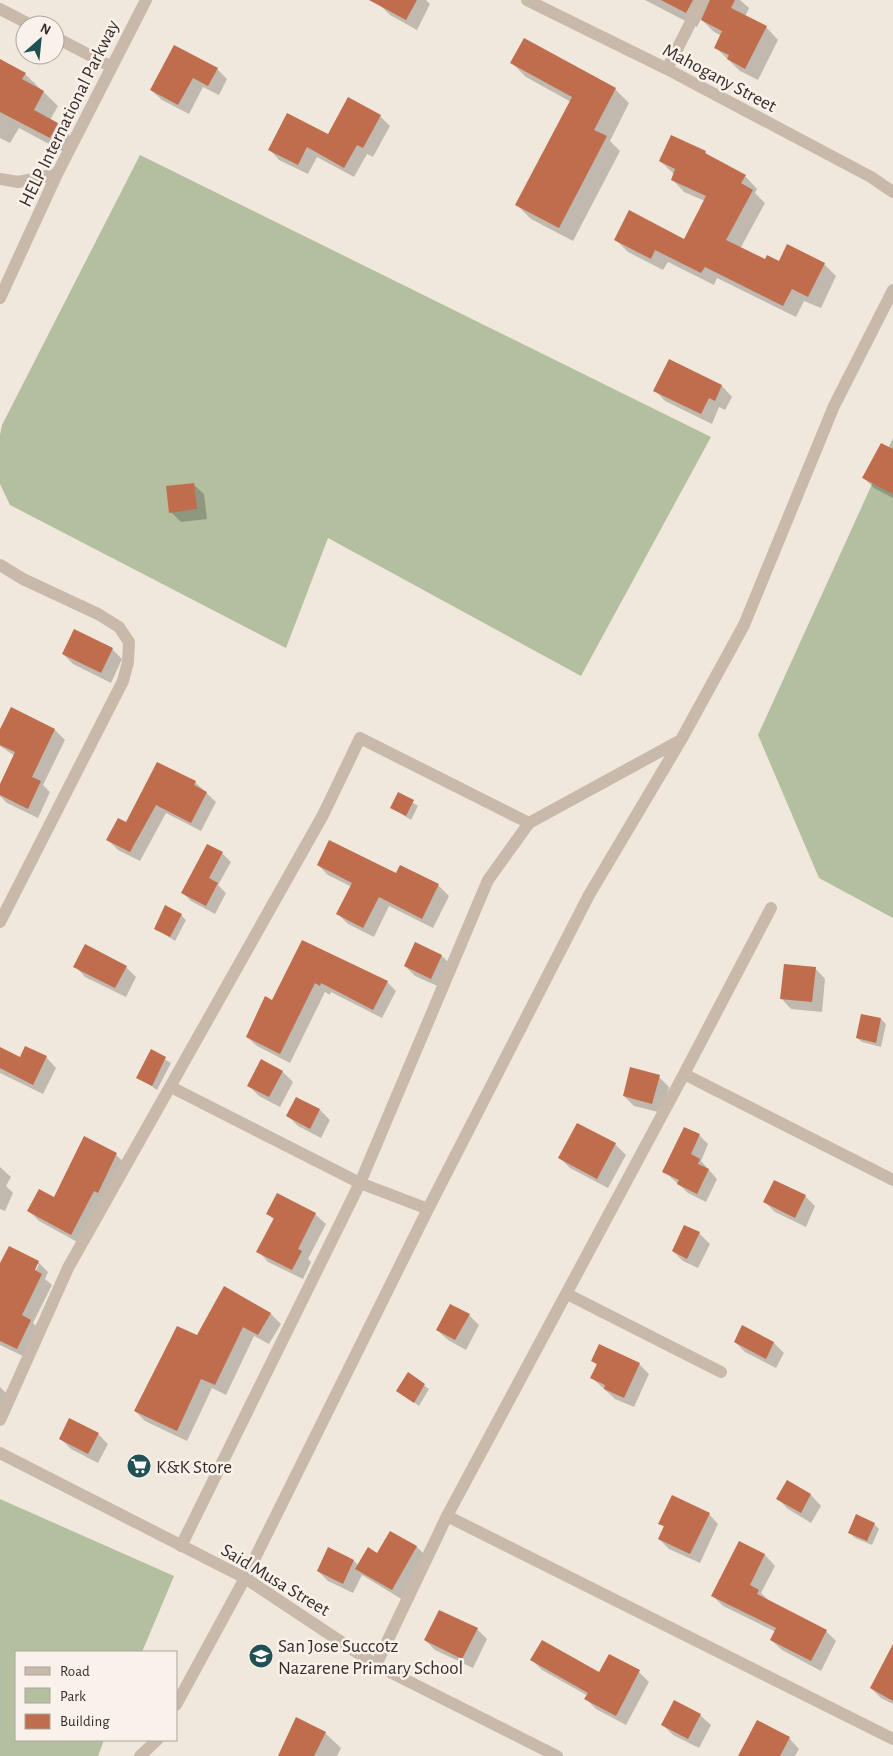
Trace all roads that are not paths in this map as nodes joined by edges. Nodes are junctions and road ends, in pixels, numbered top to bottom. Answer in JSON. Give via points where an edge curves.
{"nodes":[{"id":1,"x":146,"y":0,"type":"edge"},
{"id":2,"x":528,"y":0,"type":"edge"},
{"id":3,"x":702,"y":0,"type":"edge"},
{"id":4,"x":0,"y":9,"type":"edge"},
{"id":5,"x":15,"y":17,"type":"edge"},
{"id":6,"x":65,"y":42,"type":"edge"},
{"id":7,"x":110,"y":66,"type":"junction"},
{"id":8,"x":667,"y":70,"type":"junction"},
{"id":9,"x":57,"y":174,"type":"junction"},
{"id":10,"x":0,"y":179,"type":"edge"},
{"id":11,"x":893,"y":192,"type":"edge"},
{"id":12,"x":893,"y":290,"type":"edge"},
{"id":13,"x":0,"y":298,"type":"edge"},
{"id":14,"x":0,"y":565,"type":"edge"},
{"id":15,"x":682,"y":740,"type":"junction"},
{"id":16,"x":529,"y":824,"type":"junction"},
{"id":17,"x":771,"y":908,"type":"dead end"},
{"id":18,"x":0,"y":922,"type":"edge"},
{"id":19,"x":684,"y":1074,"type":"junction"},
{"id":20,"x":171,"y":1087,"type":"junction"},
{"id":21,"x":893,"y":1180,"type":"edge"},
{"id":22,"x":360,"y":1183,"type":"junction"},
{"id":23,"x":428,"y":1209,"type":"junction"},
{"id":24,"x":567,"y":1294,"type":"junction"},
{"id":25,"x":722,"y":1372,"type":"dead end"},
{"id":26,"x":0,"y":1420,"type":"edge"},
{"id":27,"x":0,"y":1453,"type":"edge"},
{"id":28,"x":447,"y":1516,"type":"junction"},
{"id":29,"x":181,"y":1546,"type":"junction"},
{"id":30,"x":245,"y":1578,"type":"junction"},
{"id":31,"x":376,"y":1665,"type":"junction"},
{"id":32,"x":178,"y":1701,"type":"edge"},
{"id":33,"x":893,"y":1739,"type":"edge"},
{"id":34,"x":156,"y":1741,"type":"edge"},
{"id":35,"x":140,"y":1756,"type":"edge"},
{"id":36,"x":557,"y":1756,"type":"edge"}],
"edges":[{"from":1,"to":7,"type":"street","name":"HELP International Parkway"},
{"from":2,"to":8,"type":"street","name":"Mahogany Street"},
{"from":3,"to":8,"type":"street"},
{"from":4,"to":5,"type":"street"},
{"from":6,"to":7,"type":"street"},
{"from":7,"to":9,"type":"street","name":"HELP International Parkway"},
{"from":8,"to":11,"type":"street","name":"Mahogany Street","via":[[871,177]]},
{"from":9,"to":10,"type":"street","via":[[18,182]]},
{"from":9,"to":13,"type":"street","name":"HELP International Parkway"},
{"from":12,"to":15,"type":"street","via":[[834,406],[744,625]]},
{"from":14,"to":18,"type":"street","via":[[98,614],[119,627],[129,642],[123,681]]},
{"from":15,"to":16,"type":"street"},
{"from":15,"to":23,"type":"street","via":[[589,895]]},
{"from":16,"to":20,"type":"street","via":[[360,738],[323,815]]},
{"from":16,"to":22,"type":"street","via":[[488,880]]},
{"from":17,"to":19,"type":"street"},
{"from":19,"to":21,"type":"street"},
{"from":19,"to":24,"type":"street"},
{"from":20,"to":22,"type":"street"},
{"from":20,"to":26,"type":"street","via":[[68,1268]]},
{"from":22,"to":23,"type":"street"},
{"from":22,"to":29,"type":"street"},
{"from":23,"to":30,"type":"street"},
{"from":24,"to":25,"type":"street"},
{"from":24,"to":28,"type":"street"},
{"from":27,"to":29,"type":"street","name":"Said Musa Street"},
{"from":28,"to":31,"type":"street"},
{"from":28,"to":33,"type":"street"},
{"from":29,"to":30,"type":"street","name":"Said Musa Street"},
{"from":30,"to":31,"type":"street","name":"Said Musa Street"},
{"from":30,"to":32,"type":"street"},
{"from":31,"to":36,"type":"street","name":"Said Musa Street"},
{"from":34,"to":35,"type":"street"}]}
